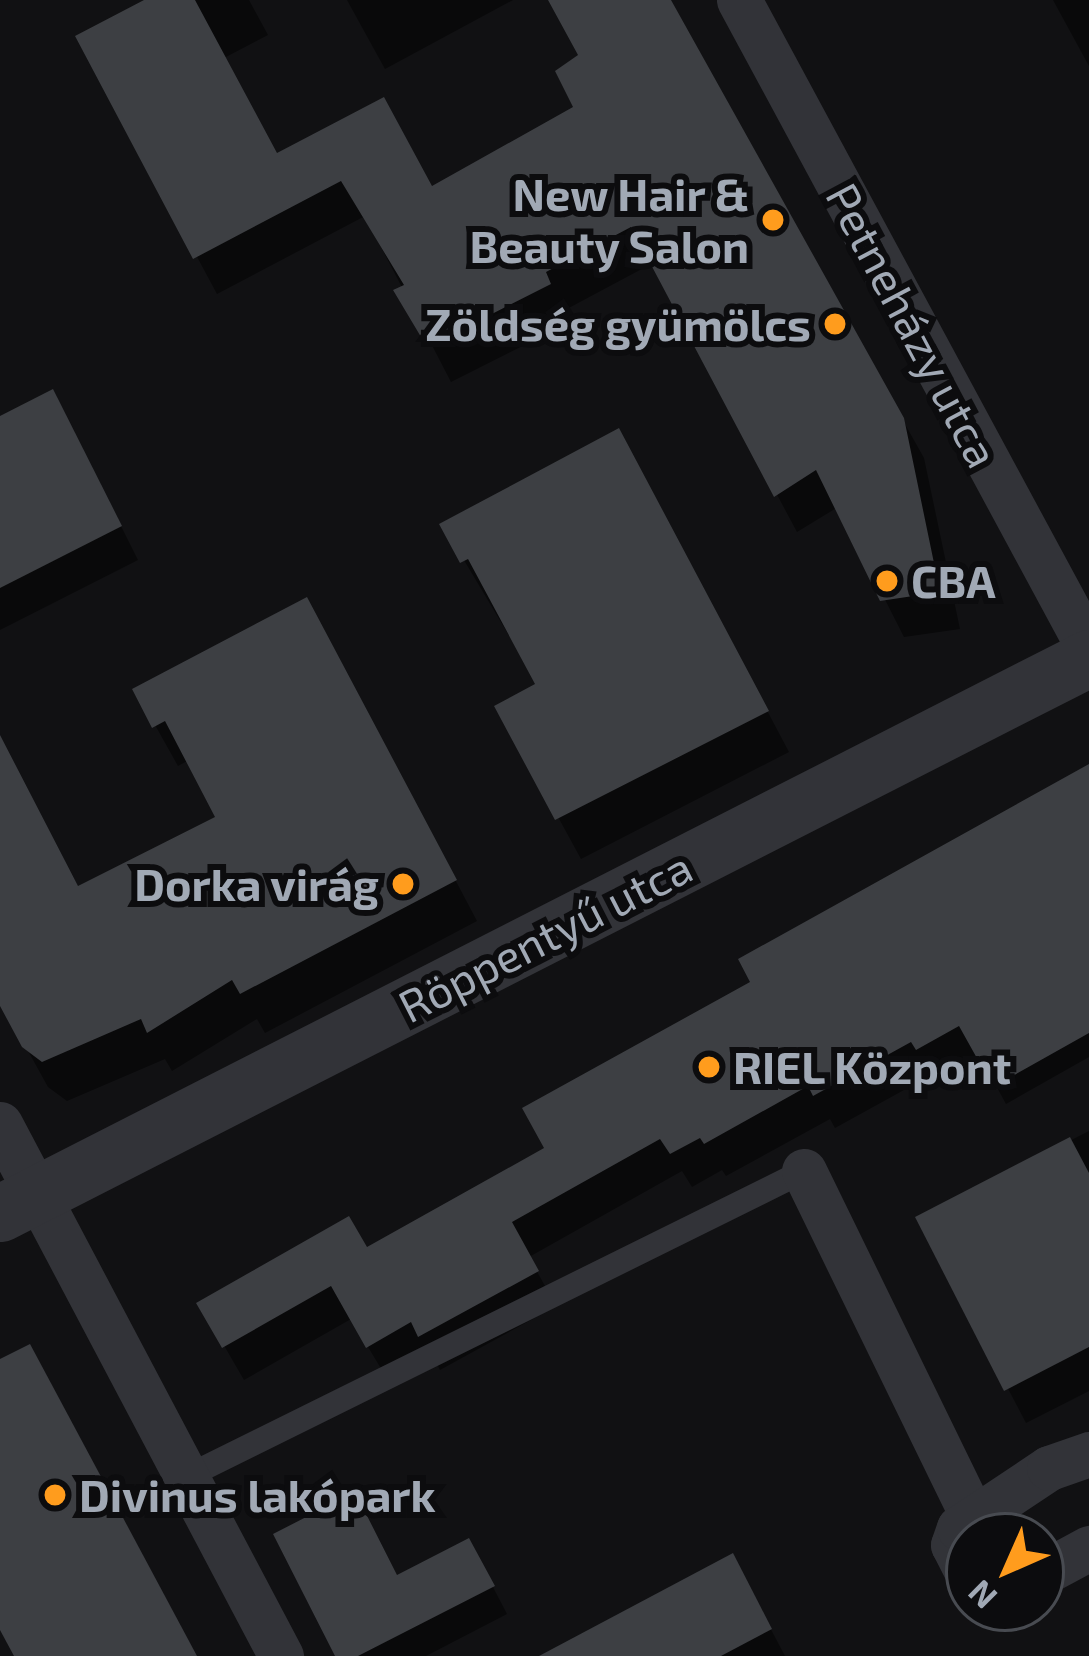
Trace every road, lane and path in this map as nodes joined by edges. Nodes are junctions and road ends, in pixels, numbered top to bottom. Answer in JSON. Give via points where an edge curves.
{"nodes":[{"id":1,"x":739,"y":0,"type":"edge"},
{"id":2,"x":1089,"y":653,"type":"edge"},
{"id":3,"x":0,"y":1124,"type":"edge"},
{"id":4,"x":804,"y":1171,"type":"joint"},
{"id":5,"x":17,"y":1203,"type":"edge"},
{"id":6,"x":1089,"y":1454,"type":"edge"},
{"id":7,"x":186,"y":1477,"type":"junction"},
{"id":8,"x":971,"y":1512,"type":"edge"},
{"id":9,"x":979,"y":1512,"type":"edge"},
{"id":10,"x":281,"y":1656,"type":"edge"}],
"edges":[{"from":1,"to":2,"type":"street","name":"Petneházy utca"},
{"from":2,"to":5,"type":"street","name":"Röppentyű utca"},
{"from":3,"to":5,"type":"street"},
{"from":4,"to":7,"type":"lane"},
{"from":4,"to":8,"type":"street"},
{"from":5,"to":7,"type":"street"},
{"from":6,"to":9,"type":"street","via":[[1049,1468]]},
{"from":7,"to":10,"type":"street"}]}
